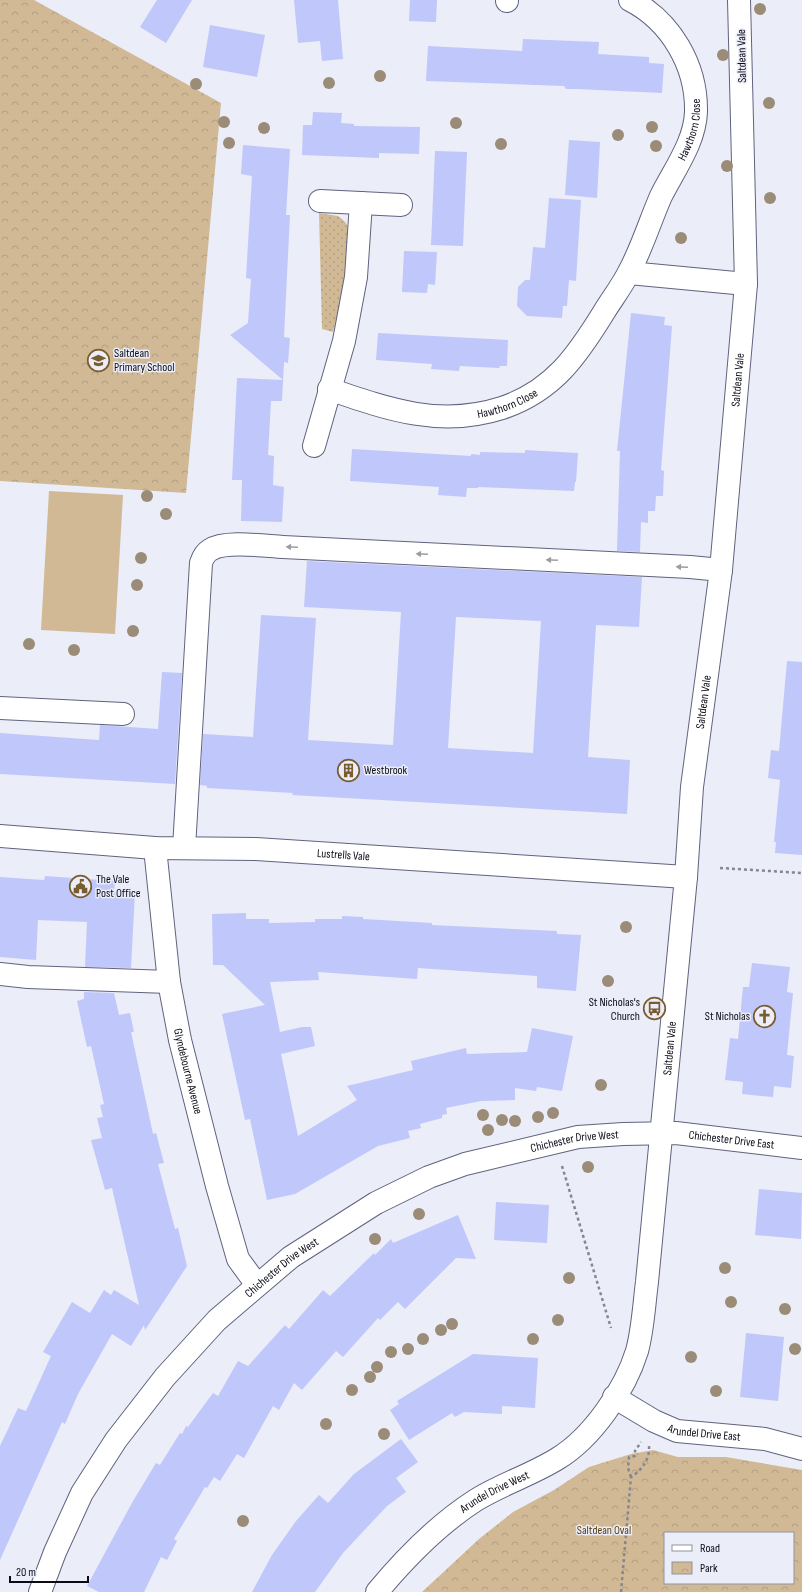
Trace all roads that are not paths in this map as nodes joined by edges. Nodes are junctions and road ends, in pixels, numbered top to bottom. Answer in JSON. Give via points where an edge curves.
{"nodes":[{"id":1,"x":630,"y":0,"type":"edge"},
{"id":2,"x":740,"y":0,"type":"edge"},
{"id":3,"x":320,"y":201,"type":"dead end"},
{"id":4,"x":360,"y":203,"type":"junction"},
{"id":5,"x":401,"y":205,"type":"dead end"},
{"id":6,"x":629,"y":273,"type":"junction"},
{"id":7,"x":746,"y":284,"type":"junction"},
{"id":8,"x":329,"y":389,"type":"junction"},
{"id":9,"x":314,"y":446,"type":"dead end"},
{"id":10,"x":721,"y":570,"type":"junction"},
{"id":11,"x":0,"y":708,"type":"edge"},
{"id":12,"x":123,"y":714,"type":"dead end"},
{"id":13,"x":0,"y":836,"type":"edge"},
{"id":14,"x":155,"y":848,"type":"junction"},
{"id":15,"x":184,"y":848,"type":"junction"},
{"id":16,"x":686,"y":877,"type":"junction"},
{"id":17,"x":0,"y":974,"type":"edge"},
{"id":18,"x":169,"y":982,"type":"junction"},
{"id":19,"x":661,"y":1133,"type":"junction"},
{"id":20,"x":802,"y":1148,"type":"edge"},
{"id":21,"x":257,"y":1285,"type":"junction"},
{"id":22,"x":614,"y":1397,"type":"junction"},
{"id":23,"x":802,"y":1449,"type":"edge"},
{"id":24,"x":40,"y":1592,"type":"edge"},
{"id":25,"x":377,"y":1592,"type":"edge"}],
"edges":[{"from":1,"to":6,"type":"street","name":"Hawthorn Close","via":[[664,25],[676,40],[692,79],[696,113],[686,148]]},
{"from":2,"to":7,"type":"street","name":"Saltdean Vale"},
{"from":3,"to":4,"type":"street"},
{"from":4,"to":5,"type":"street"},
{"from":4,"to":8,"type":"street","via":[[356,277],[342,350]]},
{"from":6,"to":7,"type":"street"},
{"from":6,"to":8,"type":"street","name":"Hawthorn Close","via":[[570,362],[542,388],[503,408],[452,417],[431,415],[392,410]]},
{"from":7,"to":10,"type":"street","name":"Saltdean Vale"},
{"from":8,"to":9,"type":"street"},
{"from":10,"to":15,"type":"street","one_way":true,"via":[[283,547],[225,545],[208,550],[201,562]]},
{"from":10,"to":16,"type":"street","name":"Saltdean Vale","via":[[692,787]]},
{"from":11,"to":12,"type":"street"},
{"from":13,"to":14,"type":"street","name":"Lustrells Vale"},
{"from":14,"to":15,"type":"street","name":"Lustrells Vale"},
{"from":14,"to":18,"type":"street","name":"Glyndebourne Avenue"},
{"from":15,"to":16,"type":"street","name":"Lustrells Vale","via":[[256,849]]},
{"from":16,"to":19,"type":"street","name":"Saltdean Vale"},
{"from":17,"to":18,"type":"street"},
{"from":18,"to":21,"type":"street","name":"Glyndebourne Avenue","via":[[180,1040],[238,1259]]},
{"from":19,"to":20,"type":"street","name":"Chichester Drive East","via":[[676,1132]]},
{"from":19,"to":21,"type":"street","name":"Chichester Drive West","via":[[578,1137],[480,1160],[429,1177],[376,1203],[328,1232],[291,1257]]},
{"from":19,"to":22,"type":"street","name":"Saltdean Vale","via":[[642,1328],[637,1352]]},
{"from":21,"to":24,"type":"street","name":"Chichester Drive West","via":[[217,1320],[180,1360],[116,1440],[72,1512]]},
{"from":22,"to":23,"type":"street","name":"Arundel Drive East","via":[[654,1421],[677,1431],[765,1438]]},
{"from":22,"to":25,"type":"street","name":"Arundel Drive West","via":[[580,1443],[537,1471],[483,1496],[462,1510],[413,1551]]}]}
